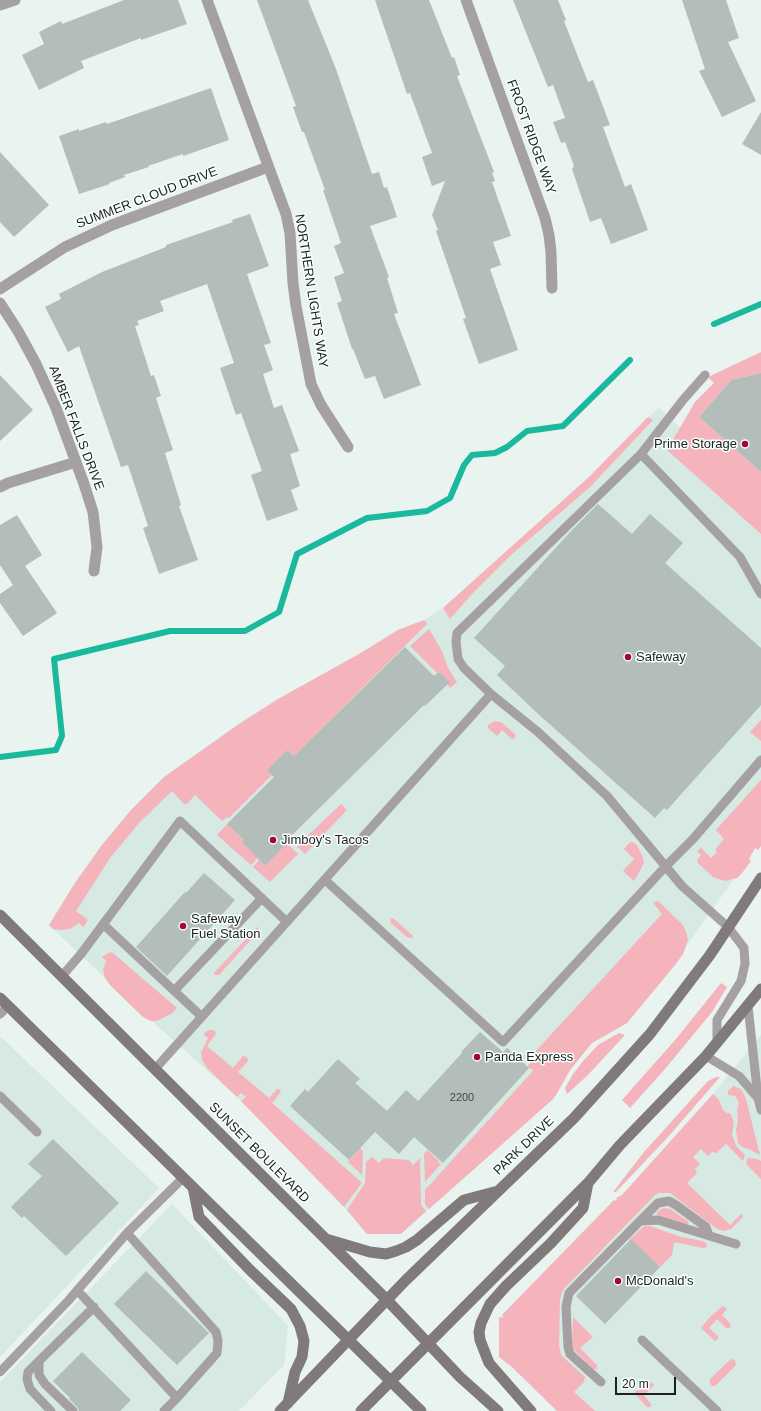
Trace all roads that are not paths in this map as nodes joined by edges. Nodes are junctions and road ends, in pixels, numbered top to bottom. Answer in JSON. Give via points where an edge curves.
{"nodes":[{"id":1,"x":15,"y":0,"type":"edge"},
{"id":2,"x":207,"y":0,"type":"edge"},
{"id":3,"x":466,"y":0,"type":"edge"},
{"id":4,"x":0,"y":5,"type":"edge"},
{"id":5,"x":268,"y":167,"type":"junction"},
{"id":6,"x":552,"y":288,"type":"dead end"},
{"id":7,"x":0,"y":289,"type":"edge"},
{"id":8,"x":0,"y":304,"type":"edge"},
{"id":9,"x":705,"y":375,"type":"dead end"},
{"id":10,"x":348,"y":447,"type":"dead end"},
{"id":11,"x":641,"y":454,"type":"junction"},
{"id":12,"x":76,"y":462,"type":"junction"},
{"id":13,"x":0,"y":487,"type":"edge"},
{"id":14,"x":94,"y":571,"type":"dead end"},
{"id":15,"x":761,"y":594,"type":"edge"},
{"id":16,"x":491,"y":694,"type":"junction"},
{"id":17,"x":761,"y":760,"type":"edge"},
{"id":18,"x":666,"y":866,"type":"junction"},
{"id":19,"x":761,"y":878,"type":"edge"},
{"id":20,"x":325,"y":880,"type":"junction"},
{"id":21,"x":262,"y":898,"type":"junction"},
{"id":22,"x":0,"y":915,"type":"edge"},
{"id":23,"x":287,"y":922,"type":"junction"},
{"id":24,"x":103,"y":924,"type":"junction"},
{"id":25,"x":728,"y":927,"type":"junction"},
{"id":26,"x":62,"y":976,"type":"junction"},
{"id":27,"x":761,"y":989,"type":"edge"},
{"id":28,"x":175,"y":990,"type":"junction"},
{"id":29,"x":0,"y":998,"type":"edge"},
{"id":30,"x":8,"y":1006,"type":"junction"},
{"id":31,"x":748,"y":1006,"type":"junction"},
{"id":32,"x":0,"y":1014,"type":"edge"},
{"id":33,"x":202,"y":1017,"type":"junction"},
{"id":34,"x":717,"y":1042,"type":"junction"},
{"id":35,"x":706,"y":1056,"type":"junction"},
{"id":36,"x":155,"y":1069,"type":"junction"},
{"id":37,"x":0,"y":1096,"type":"edge"},
{"id":38,"x":758,"y":1098,"type":"junction"},
{"id":39,"x":761,"y":1110,"type":"edge"},
{"id":40,"x":36,"y":1132,"type":"dead end"},
{"id":41,"x":183,"y":1178,"type":"junction"},
{"id":42,"x":588,"y":1183,"type":"junction"},
{"id":43,"x":193,"y":1187,"type":"junction"},
{"id":44,"x":499,"y":1191,"type":"junction"},
{"id":45,"x":640,"y":1221,"type":"junction"},
{"id":46,"x":127,"y":1234,"type":"junction"},
{"id":47,"x":709,"y":1236,"type":"junction"},
{"id":48,"x":325,"y":1239,"type":"junction"},
{"id":49,"x":736,"y":1244,"type":"dead end"},
{"id":50,"x":78,"y":1290,"type":"junction"},
{"id":51,"x":387,"y":1300,"type":"junction"},
{"id":52,"x":94,"y":1307,"type":"junction"},
{"id":53,"x":349,"y":1340,"type":"junction"},
{"id":54,"x":642,"y":1340,"type":"dead end"},
{"id":55,"x":428,"y":1343,"type":"junction"},
{"id":56,"x":39,"y":1361,"type":"junction"},
{"id":57,"x":0,"y":1372,"type":"edge"},
{"id":58,"x":390,"y":1381,"type":"junction"},
{"id":59,"x":601,"y":1382,"type":"dead end"},
{"id":60,"x":178,"y":1398,"type":"junction"},
{"id":61,"x":288,"y":1403,"type":"junction"},
{"id":62,"x":52,"y":1411,"type":"edge"},
{"id":63,"x":74,"y":1411,"type":"edge"},
{"id":64,"x":164,"y":1411,"type":"edge"},
{"id":65,"x":280,"y":1411,"type":"edge"},
{"id":66,"x":361,"y":1411,"type":"edge"},
{"id":67,"x":421,"y":1411,"type":"edge"},
{"id":68,"x":498,"y":1411,"type":"edge"},
{"id":69,"x":531,"y":1411,"type":"edge"},
{"id":70,"x":717,"y":1411,"type":"edge"}],
"edges":[{"from":1,"to":4,"type":"street"},
{"from":2,"to":5,"type":"street","name":"NORTHERN LIGHTS WAY"},
{"from":3,"to":6,"type":"street","name":"FROST RIDGE WAY","via":[[545,218],[551,252]]},
{"from":5,"to":7,"type":"street","name":"SUMMER CLOUD DRIVE","via":[[98,231],[66,247]]},
{"from":5,"to":10,"type":"street","name":"NORTHERN LIGHTS WAY","via":[[286,214],[290,234],[295,298],[311,384],[321,405]]},
{"from":8,"to":12,"type":"street","name":"AMBER FALLS DRIVE","via":[[36,364]]},
{"from":9,"to":11,"type":"lane"},
{"from":11,"to":15,"type":"lane","via":[[740,557]]},
{"from":11,"to":16,"type":"lane","via":[[457,633],[458,658],[464,668]]},
{"from":12,"to":13,"type":"street"},
{"from":12,"to":14,"type":"street","name":"AMBER FALLS DRIVE","via":[[93,512],[97,547]]},
{"from":16,"to":18,"type":"lane","via":[[538,732],[607,796]]},
{"from":16,"to":20,"type":"lane"},
{"from":17,"to":18,"type":"lane","via":[[693,839]]},
{"from":18,"to":20,"type":"lane","via":[[502,1042]]},
{"from":18,"to":25,"type":"lane","via":[[682,886]]},
{"from":19,"to":25,"type":"main road","name":"PARK DRIVE"},
{"from":20,"to":23,"type":"lane"},
{"from":21,"to":23,"type":"lane"},
{"from":21,"to":24,"type":"lane","via":[[180,821]]},
{"from":21,"to":28,"type":"lane"},
{"from":22,"to":26,"type":"main road","name":"SUNSET BOULEVARD"},
{"from":23,"to":33,"type":"lane"},
{"from":24,"to":26,"type":"lane"},
{"from":24,"to":28,"type":"lane"},
{"from":25,"to":34,"type":"lane","via":[[744,948],[745,964],[741,981],[717,1020]]},
{"from":25,"to":44,"type":"main road","name":"PARK DRIVE","via":[[650,1034],[574,1118]]},
{"from":26,"to":36,"type":"main road","name":"SUNSET BOULEVARD"},
{"from":27,"to":31,"type":"main road"},
{"from":28,"to":33,"type":"lane"},
{"from":29,"to":30,"type":"main road"},
{"from":30,"to":32,"type":"lane"},
{"from":30,"to":41,"type":"main road"},
{"from":31,"to":34,"type":"main road"},
{"from":31,"to":38,"type":"lane"},
{"from":33,"to":36,"type":"lane"},
{"from":34,"to":35,"type":"main road"},
{"from":35,"to":38,"type":"lane","via":[[739,1076]]},
{"from":35,"to":42,"type":"main road","via":[[620,1145]]},
{"from":36,"to":48,"type":"main road","name":"SUNSET BOULEVARD"},
{"from":37,"to":40,"type":"lane"},
{"from":38,"to":39,"type":"lane"},
{"from":41,"to":43,"type":"main road"},
{"from":41,"to":46,"type":"lane"},
{"from":42,"to":55,"type":"main road"},
{"from":42,"to":69,"type":"main road","via":[[582,1208],[490,1304],[481,1323],[480,1340],[489,1363]]},
{"from":43,"to":53,"type":"main road"},
{"from":43,"to":61,"type":"main road","via":[[199,1217],[291,1309],[300,1326],[304,1341],[302,1357],[295,1372]]},
{"from":44,"to":48,"type":"main road","via":[[464,1200],[418,1240],[406,1248],[386,1254]]},
{"from":44,"to":51,"type":"main road","name":"PARK DRIVE"},
{"from":45,"to":47,"type":"lane","via":[[658,1220]]},
{"from":45,"to":47,"type":"lane","via":[[658,1203],[669,1201],[706,1227]]},
{"from":45,"to":59,"type":"lane","via":[[569,1293],[566,1307],[570,1354]]},
{"from":46,"to":50,"type":"lane"},
{"from":46,"to":60,"type":"lane","via":[[216,1332],[217,1353]]},
{"from":47,"to":49,"type":"lane"},
{"from":48,"to":51,"type":"main road","name":"SUNSET BOULEVARD"},
{"from":50,"to":52,"type":"lane"},
{"from":50,"to":57,"type":"lane"},
{"from":51,"to":53,"type":"main road","name":"PARK DRIVE"},
{"from":51,"to":55,"type":"main road","name":"SUNSET BOULEVARD"},
{"from":52,"to":56,"type":"lane"},
{"from":52,"to":60,"type":"lane"},
{"from":53,"to":58,"type":"main road"},
{"from":53,"to":61,"type":"main road","name":"PARK DRIVE"},
{"from":54,"to":70,"type":"lane"},
{"from":55,"to":58,"type":"main road"},
{"from":55,"to":68,"type":"main road","name":"SUNSET BOULEVARD","via":[[460,1377]]},
{"from":56,"to":62,"type":"lane","via":[[28,1372],[27,1379],[30,1389]]},
{"from":56,"to":63,"type":"lane","via":[[39,1375],[45,1384]]},
{"from":58,"to":66,"type":"main road"},
{"from":58,"to":67,"type":"main road"},
{"from":60,"to":64,"type":"lane"},
{"from":61,"to":65,"type":"main road","name":"PARK DRIVE"}]}
